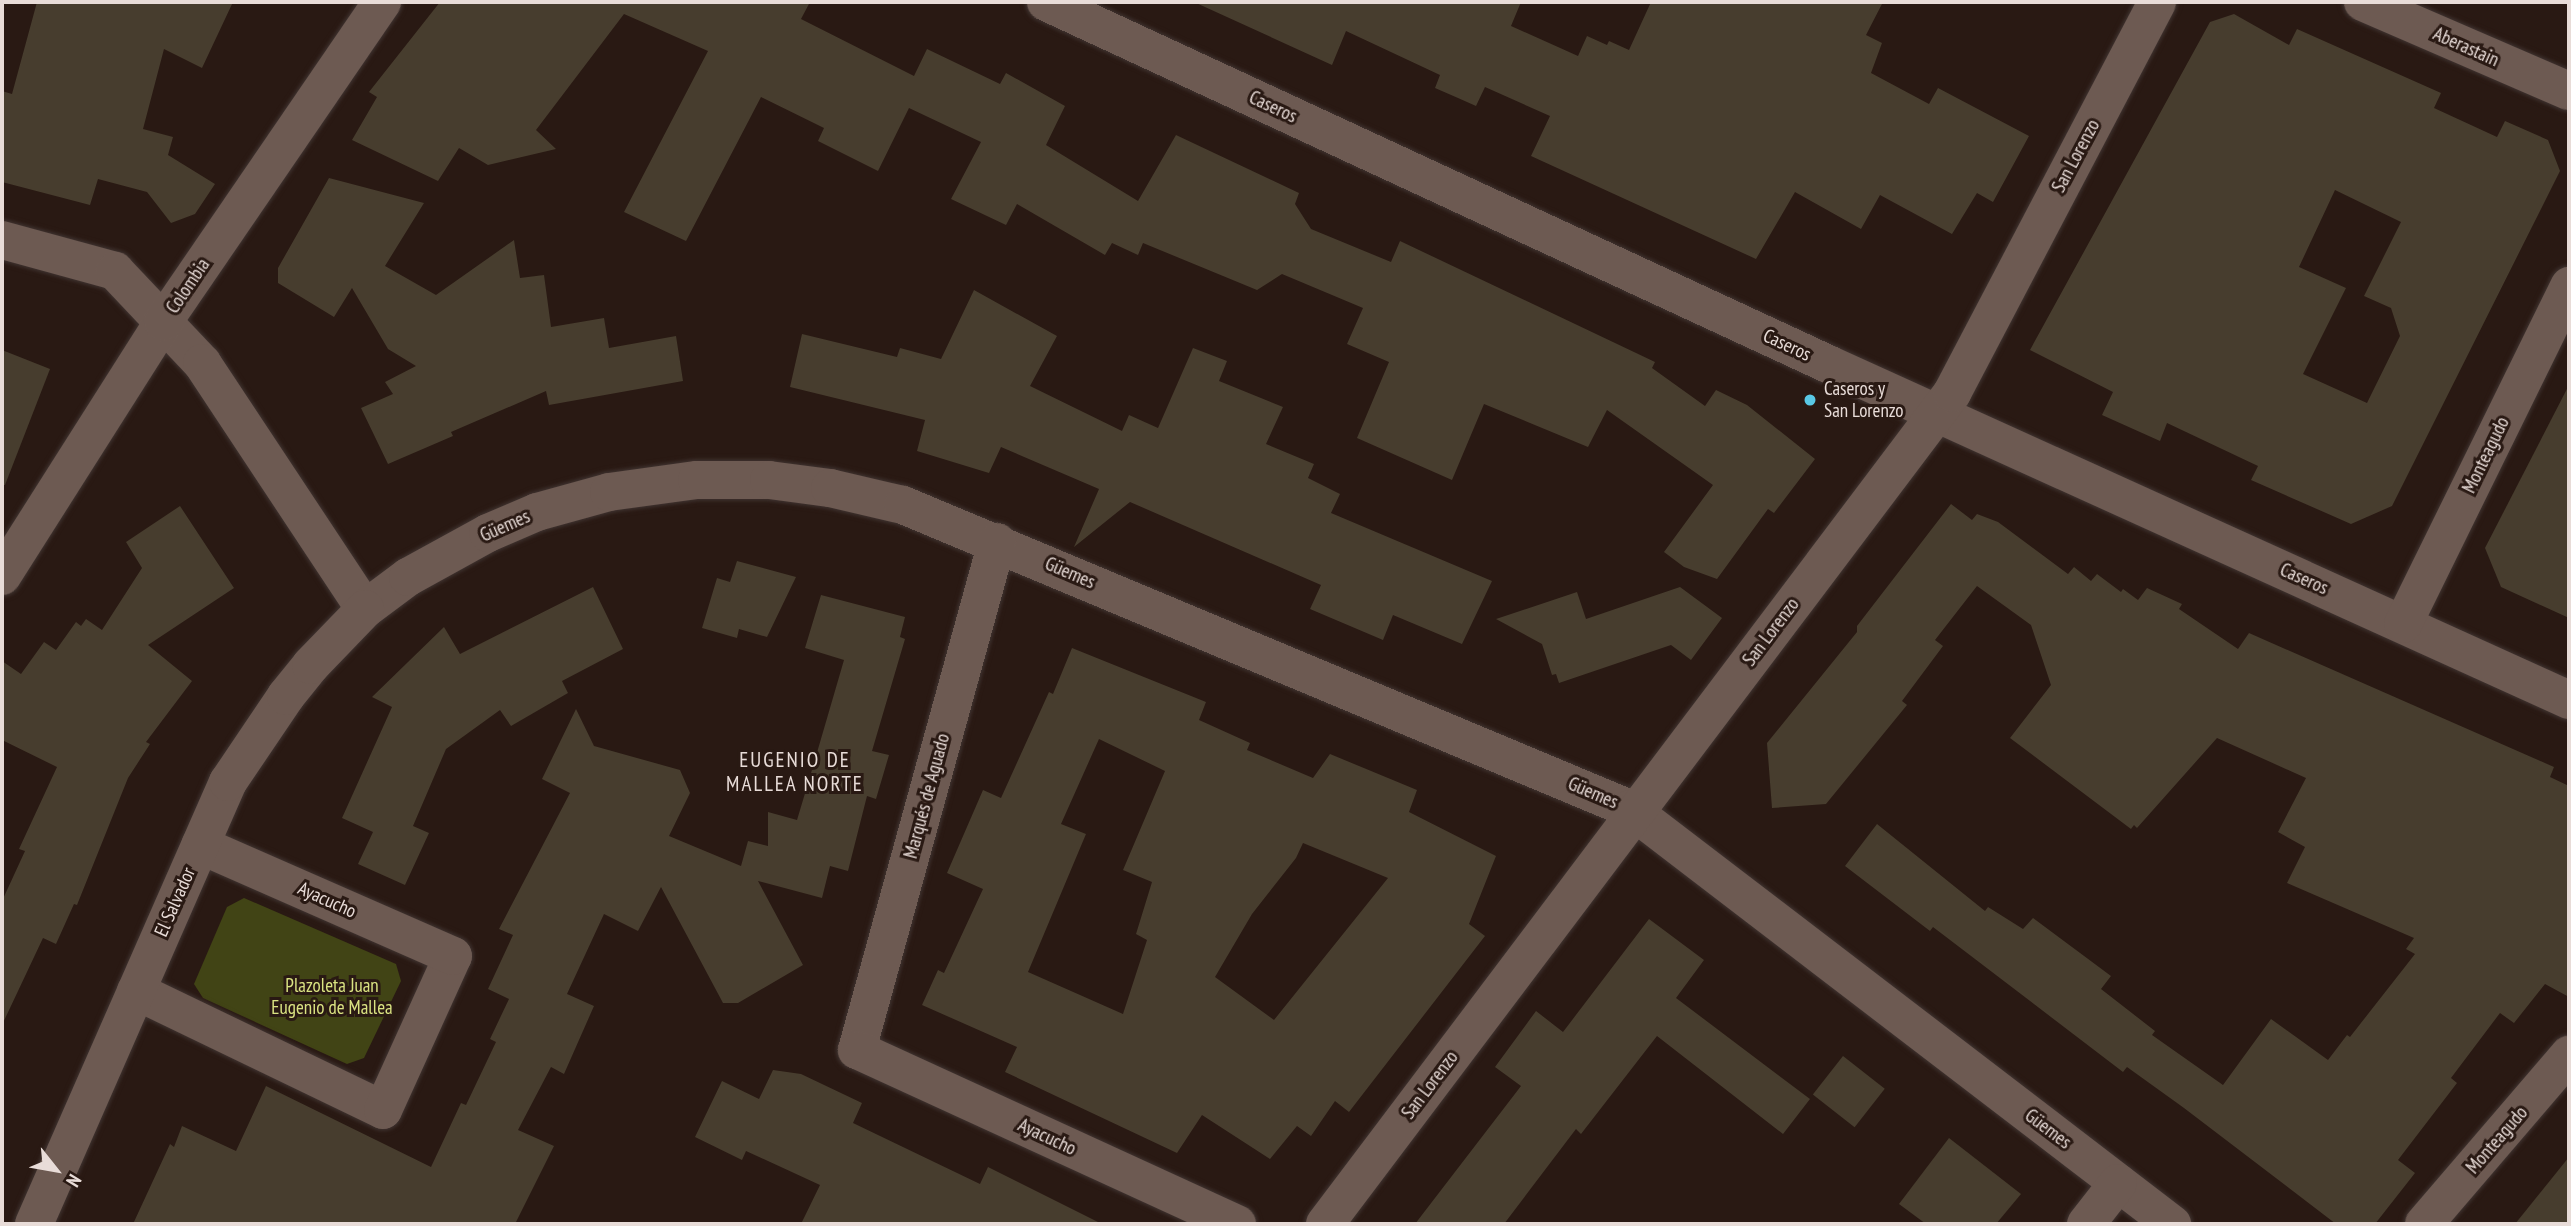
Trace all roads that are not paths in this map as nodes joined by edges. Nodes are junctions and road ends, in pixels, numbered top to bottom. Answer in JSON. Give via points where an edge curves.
{"nodes":[{"id":1,"x":382,"y":2,"type":"edge"},
{"id":2,"x":1046,"y":2,"type":"edge"},
{"id":3,"x":2157,"y":2,"type":"edge"},
{"id":4,"x":2363,"y":2,"type":"edge"},
{"id":5,"x":2569,"y":92,"type":"edge"},
{"id":6,"x":2,"y":240,"type":"edge"},
{"id":7,"x":2569,"y":286,"type":"edge"},
{"id":8,"x":163,"y":322,"type":"junction"},
{"id":9,"x":1936,"y":413,"type":"junction"},
{"id":10,"x":997,"y":542,"type":"junction"},
{"id":11,"x":2,"y":576,"type":"edge"},
{"id":12,"x":365,"y":609,"type":"junction"},
{"id":13,"x":2403,"y":624,"type":"junction"},
{"id":14,"x":2569,"y":700,"type":"edge"},
{"id":15,"x":1635,"y":812,"type":"junction"},
{"id":16,"x":200,"y":845,"type":"junction"},
{"id":17,"x":136,"y":991,"type":"junction"},
{"id":18,"x":857,"y":1051,"type":"joint"},
{"id":19,"x":2569,"y":1055,"type":"edge"},
{"id":20,"x":2118,"y":1183,"type":"junction"},
{"id":21,"x":34,"y":1224,"type":"edge"},
{"id":22,"x":1237,"y":1224,"type":"edge"},
{"id":23,"x":1325,"y":1224,"type":"edge"},
{"id":24,"x":2086,"y":1224,"type":"edge"},
{"id":25,"x":2172,"y":1224,"type":"edge"},
{"id":26,"x":2424,"y":1224,"type":"edge"}],
"edges":[{"from":1,"to":8,"type":"street","name":"Colombia"},
{"from":2,"to":9,"type":"street","name":"Caseros"},
{"from":3,"to":9,"type":"street","name":"San Lorenzo","via":[[1952,393]]},
{"from":4,"to":5,"type":"street","name":"Aberastain"},
{"from":6,"to":8,"type":"street","via":[[116,271]]},
{"from":7,"to":13,"type":"street","name":"Monteagudo"},
{"from":8,"to":11,"type":"street","name":"Colombia"},
{"from":8,"to":12,"type":"street","via":[[202,363]]},
{"from":9,"to":13,"type":"street","name":"Caseros"},
{"from":9,"to":15,"type":"street","name":"San Lorenzo"},
{"from":10,"to":12,"type":"street","name":"Güemes","via":[[903,505],[831,488],[743,479],[655,484],[587,497],[512,522],[439,558]]},
{"from":10,"to":15,"type":"street","name":"Güemes"},
{"from":10,"to":18,"type":"street","name":"Marqués de Aguado"},
{"from":12,"to":16,"type":"street","name":"El Salvador","via":[[311,665],[259,735],[228,782]]},
{"from":13,"to":14,"type":"street","name":"Caseros"},
{"from":15,"to":20,"type":"street","name":"Güemes"},
{"from":15,"to":23,"type":"street","name":"San Lorenzo"},
{"from":16,"to":17,"type":"street","name":"El Salvador"},
{"from":16,"to":17,"type":"street","name":"Ayacucho","via":[[453,956],[383,1110]]},
{"from":17,"to":21,"type":"street","name":"El Salvador"},
{"from":18,"to":22,"type":"street","name":"Ayacucho"},
{"from":19,"to":26,"type":"street","name":"Monteagudo"},
{"from":20,"to":24,"type":"street"},
{"from":20,"to":25,"type":"street","name":"Güemes"}]}
